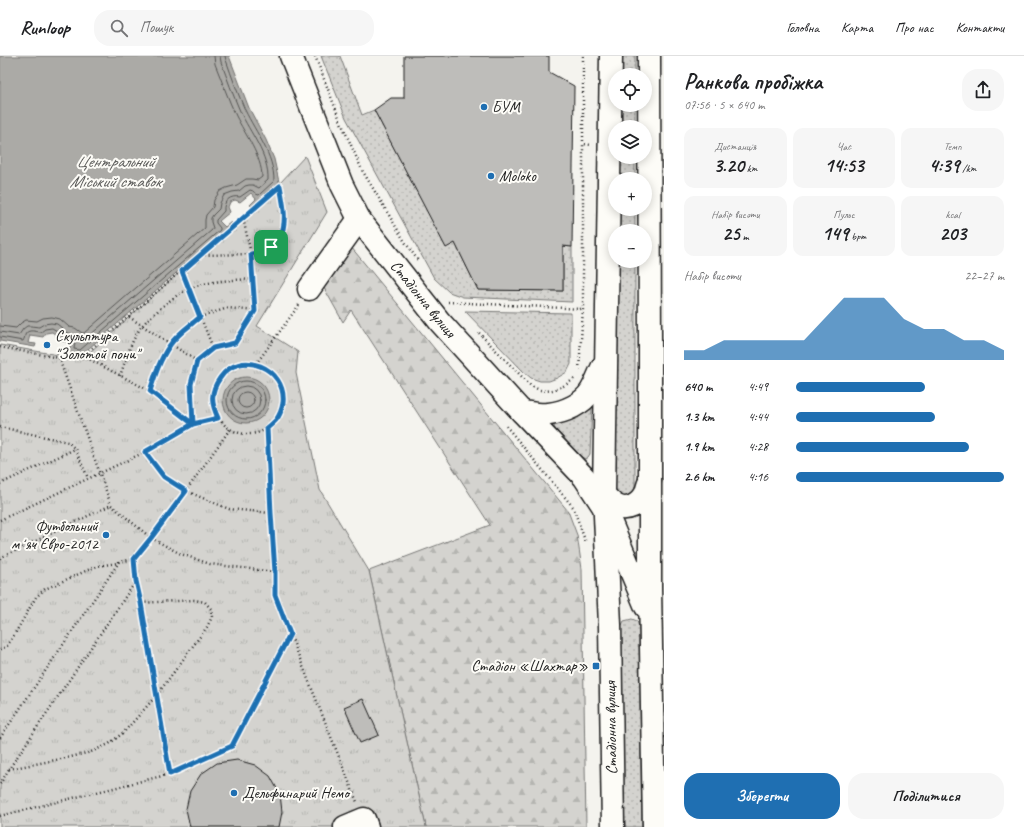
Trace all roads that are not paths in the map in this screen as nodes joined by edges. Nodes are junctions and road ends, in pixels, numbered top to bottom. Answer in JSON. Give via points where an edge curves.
{"nodes":[{"id":1,"x":291,"y":56,"type":"edge"},
{"id":2,"x":611,"y":56,"type":"edge"},
{"id":3,"x":649,"y":56,"type":"edge"},
{"id":4,"x":359,"y":219,"type":"junction"},
{"id":5,"x":309,"y":289,"type":"road end"},
{"id":6,"x":657,"y":349,"type":"edge"},
{"id":7,"x":606,"y":361,"type":"junction"},
{"id":8,"x":512,"y":417,"type":"junction"},
{"id":9,"x":650,"y":480,"type":"junction"},
{"id":10,"x":604,"y":502,"type":"junction"},
{"id":11,"x":650,"y":616,"type":"junction"},
{"id":12,"x":613,"y":827,"type":"edge"},
{"id":13,"x":654,"y":827,"type":"edge"}],
"edges":[{"from":1,"to":4,"type":"street","name":"Стадіонна вулиця","via":[[342,185]]},
{"from":2,"to":7,"type":"street","name":"Стадіонна вулиця"},
{"from":3,"to":6,"type":"street"},
{"from":4,"to":5,"type":"street"},
{"from":4,"to":8,"type":"street","name":"Стадіонна вулиця"},
{"from":6,"to":9,"type":"street"},
{"from":7,"to":8,"type":"street","via":[[592,390],[584,400],[559,412]]},
{"from":7,"to":10,"type":"street","name":"Стадіонна вулиця"},
{"from":8,"to":10,"type":"street","name":"Стадіонна вулиця","via":[[584,476]]},
{"from":9,"to":10,"type":"street","name":"Стадіонна вулиця","via":[[645,494],[630,508],[622,509]]},
{"from":9,"to":11,"type":"street"},
{"from":10,"to":11,"type":"street"},
{"from":10,"to":12,"type":"street","name":"Стадіонна вулиця","via":[[610,625]]},
{"from":11,"to":13,"type":"street"}]}
